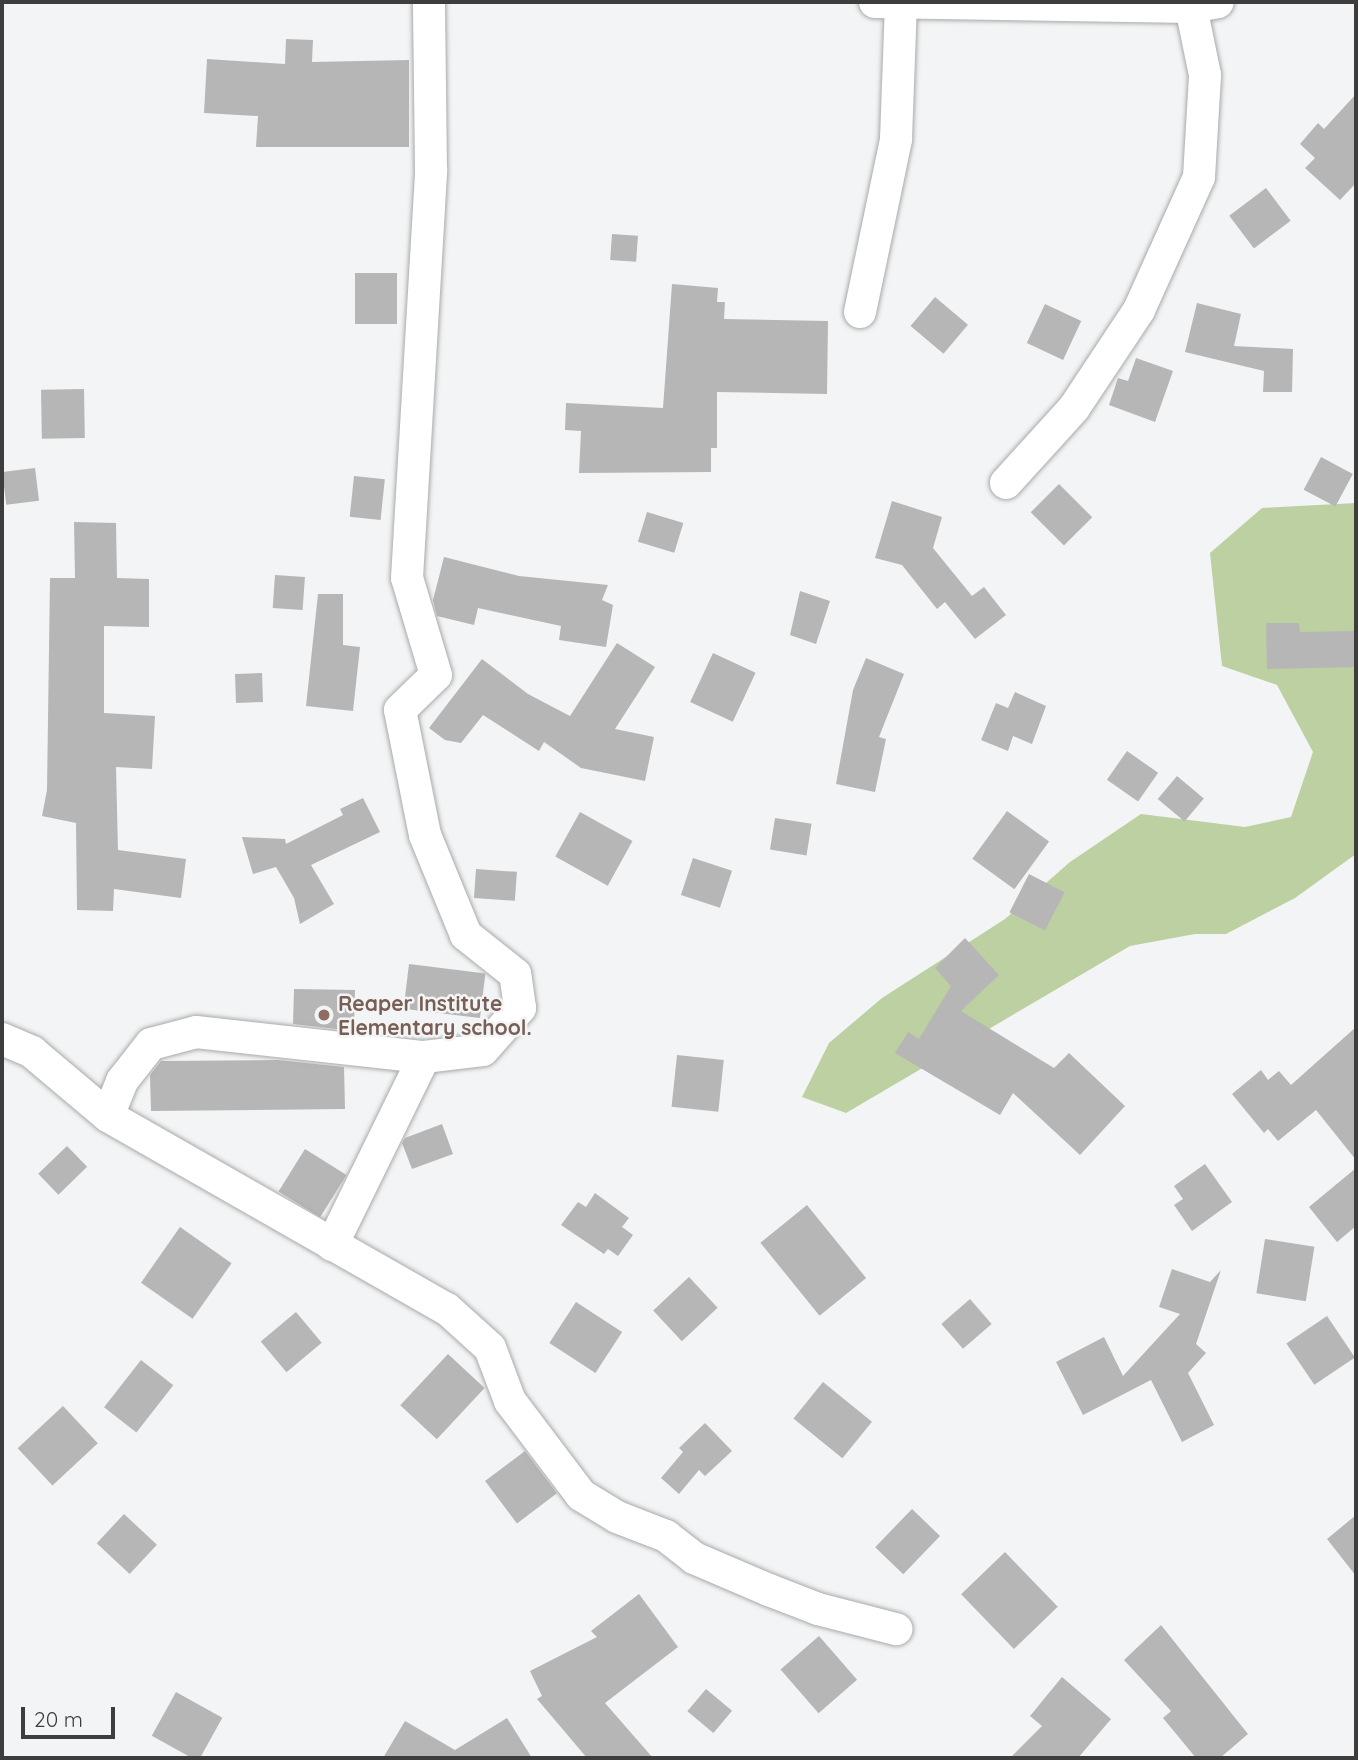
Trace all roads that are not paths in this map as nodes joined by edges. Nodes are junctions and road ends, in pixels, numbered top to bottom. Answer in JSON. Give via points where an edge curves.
{"nodes":[{"id":1,"x":429,"y":2,"type":"edge"},
{"id":2,"x":888,"y":4,"type":"edge"},
{"id":3,"x":1204,"y":4,"type":"edge"},
{"id":4,"x":860,"y":312,"type":"dead end"},
{"id":5,"x":1006,"y":483,"type":"dead end"},
{"id":6,"x":2,"y":1039,"type":"edge"},
{"id":7,"x":424,"y":1057,"type":"junction"},
{"id":8,"x":108,"y":1116,"type":"junction"},
{"id":9,"x":332,"y":1245,"type":"junction"},
{"id":10,"x":896,"y":1629,"type":"dead end"}],
"edges":[{"from":1,"to":7,"type":"street","via":[[432,170],[407,578],[436,675],[400,710],[425,835],[466,934],[515,974],[520,1008],[483,1050]]},
{"from":2,"to":3,"type":"street"},
{"from":2,"to":4,"type":"street","via":[[896,139]]},
{"from":3,"to":5,"type":"street","via":[[1199,177],[1139,310],[1074,408]]},
{"from":6,"to":8,"type":"street","via":[[32,1052]]},
{"from":7,"to":8,"type":"street","via":[[196,1032],[151,1044],[122,1081]]},
{"from":7,"to":9,"type":"street"},
{"from":8,"to":9,"type":"street"},
{"from":9,"to":10,"type":"street","via":[[447,1309],[490,1348],[510,1401],[581,1495],[617,1517],[666,1536],[694,1558],[744,1580],[818,1609]]}]}
